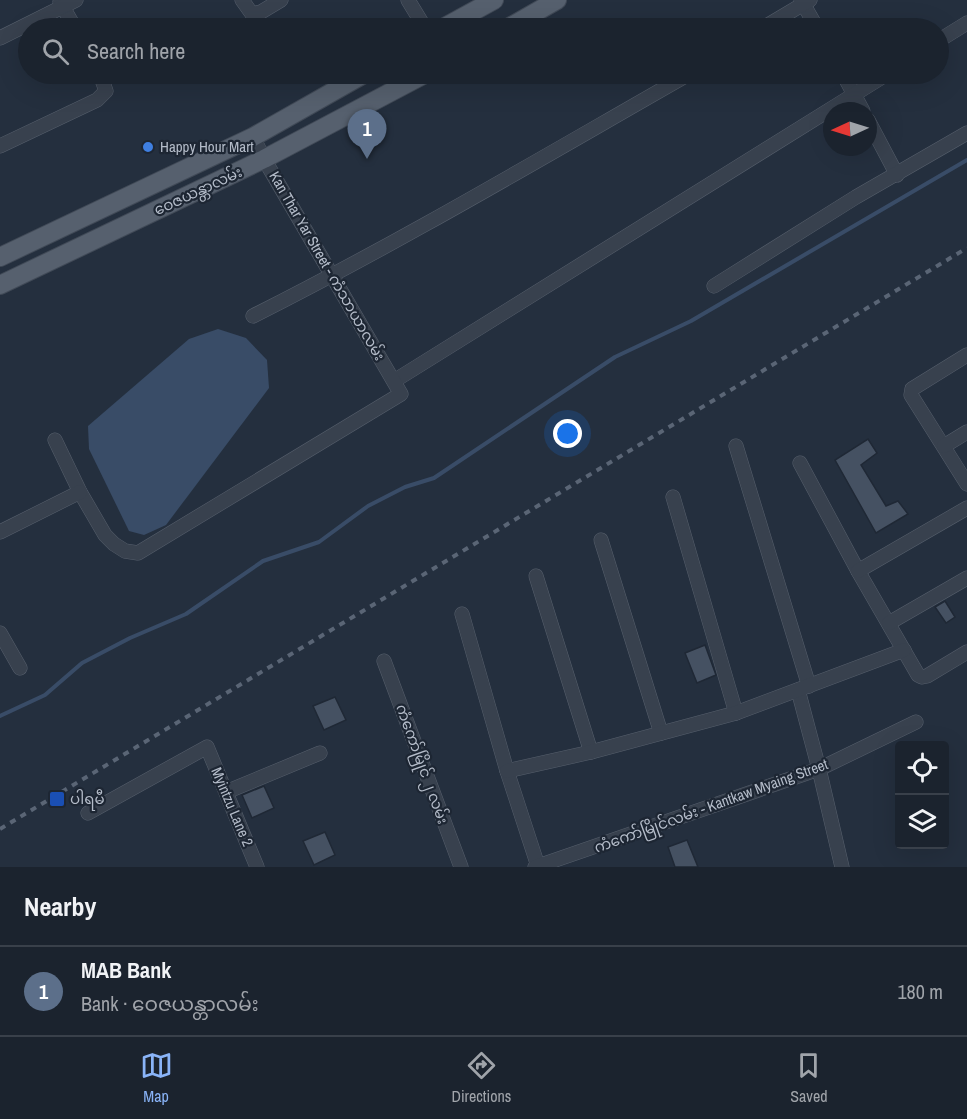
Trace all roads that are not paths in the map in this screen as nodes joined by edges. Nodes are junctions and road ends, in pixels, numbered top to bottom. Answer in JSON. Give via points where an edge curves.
{"nodes":[{"id":1,"x":76,"y":0,"type":"edge"},
{"id":2,"x":242,"y":0,"type":"edge"},
{"id":3,"x":281,"y":0,"type":"edge"},
{"id":4,"x":408,"y":0,"type":"edge"},
{"id":5,"x":494,"y":0,"type":"edge"},
{"id":6,"x":557,"y":0,"type":"edge"},
{"id":7,"x":805,"y":1,"type":"edge"},
{"id":8,"x":61,"y":4,"type":"edge"},
{"id":9,"x":36,"y":18,"type":"edge"},
{"id":10,"x":69,"y":18,"type":"edge"},
{"id":11,"x":419,"y":18,"type":"edge"},
{"id":12,"x":461,"y":18,"type":"edge"},
{"id":13,"x":526,"y":18,"type":"edge"},
{"id":14,"x":779,"y":18,"type":"edge"},
{"id":15,"x":813,"y":18,"type":"edge"},
{"id":16,"x":967,"y":23,"type":"edge"},
{"id":17,"x":18,"y":28,"type":"edge"},
{"id":18,"x":949,"y":35,"type":"edge"},
{"id":19,"x":0,"y":38,"type":"edge"},
{"id":20,"x":104,"y":84,"type":"edge"},
{"id":21,"x":346,"y":84,"type":"edge"},
{"id":22,"x":406,"y":84,"type":"edge"},
{"id":23,"x":672,"y":84,"type":"edge"},
{"id":24,"x":848,"y":84,"type":"edge"},
{"id":25,"x":870,"y":84,"type":"edge"},
{"id":26,"x":854,"y":94,"type":"junction"},
{"id":27,"x":858,"y":102,"type":"edge"},
{"id":28,"x":967,"y":133,"type":"edge"},
{"id":29,"x":253,"y":137,"type":"junction"},
{"id":30,"x":877,"y":137,"type":"edge"},
{"id":31,"x":0,"y":146,"type":"edge"},
{"id":32,"x":264,"y":159,"type":"junction"},
{"id":33,"x":897,"y":175,"type":"junction"},
{"id":34,"x":0,"y":257,"type":"edge"},
{"id":35,"x":333,"y":276,"type":"junction"},
{"id":36,"x":0,"y":285,"type":"edge"},
{"id":37,"x":714,"y":286,"type":"dead end"},
{"id":38,"x":253,"y":316,"type":"dead end"},
{"id":39,"x":967,"y":355,"type":"edge"},
{"id":40,"x":394,"y":381,"type":"junction"},
{"id":41,"x":967,"y":432,"type":"edge"},
{"id":42,"x":55,"y":440,"type":"dead end"},
{"id":43,"x":736,"y":446,"type":"dead end"},
{"id":44,"x":944,"y":446,"type":"junction"},
{"id":45,"x":800,"y":463,"type":"dead end"},
{"id":46,"x":967,"y":484,"type":"edge"},
{"id":47,"x":80,"y":492,"type":"junction"},
{"id":48,"x":673,"y":497,"type":"dead end"},
{"id":49,"x":967,"y":508,"type":"edge"},
{"id":50,"x":0,"y":532,"type":"edge"},
{"id":51,"x":601,"y":540,"type":"dead end"},
{"id":52,"x":858,"y":571,"type":"junction"},
{"id":53,"x":536,"y":576,"type":"dead end"},
{"id":54,"x":967,"y":578,"type":"edge"},
{"id":55,"x":462,"y":614,"type":"dead end"},
{"id":56,"x":889,"y":623,"type":"junction"},
{"id":57,"x":1,"y":637,"type":"edge"},
{"id":58,"x":904,"y":650,"type":"junction"},
{"id":59,"x":967,"y":652,"type":"edge"},
{"id":60,"x":384,"y":661,"type":"dead end"},
{"id":61,"x":20,"y":668,"type":"dead end"},
{"id":62,"x":804,"y":688,"type":"junction"},
{"id":63,"x":736,"y":713,"type":"junction"},
{"id":64,"x":916,"y":722,"type":"dead end"},
{"id":65,"x":661,"y":734,"type":"junction"},
{"id":66,"x":591,"y":752,"type":"junction"},
{"id":67,"x":321,"y":753,"type":"dead end"},
{"id":68,"x":819,"y":769,"type":"junction"},
{"id":69,"x":507,"y":771,"type":"junction"},
{"id":70,"x":226,"y":792,"type":"junction"},
{"id":71,"x":88,"y":813,"type":"dead end"},
{"id":72,"x":575,"y":861,"type":"edge"},
{"id":73,"x":257,"y":867,"type":"edge"},
{"id":74,"x":461,"y":867,"type":"edge"},
{"id":75,"x":536,"y":867,"type":"edge"},
{"id":76,"x":842,"y":867,"type":"edge"}],
"edges":[{"from":1,"to":8,"type":"street"},
{"from":2,"to":3,"type":"street","via":[[252,14]]},
{"from":4,"to":11,"type":"street"},
{"from":5,"to":12,"type":"main road"},
{"from":6,"to":13,"type":"main road"},
{"from":7,"to":14,"type":"street"},
{"from":7,"to":15,"type":"street"},
{"from":8,"to":9,"type":"street"},
{"from":8,"to":10,"type":"street"},
{"from":16,"to":18,"type":"street"},
{"from":17,"to":19,"type":"street"},
{"from":20,"to":31,"type":"street","via":[[106,91],[97,100]]},
{"from":21,"to":29,"type":"main road","name":"ဝေဇယန္တာလမ်း"},
{"from":22,"to":32,"type":"main road","name":"ဝေဇယန္တာလမ်း"},
{"from":23,"to":35,"type":"street"},
{"from":24,"to":26,"type":"street"},
{"from":25,"to":26,"type":"street"},
{"from":26,"to":27,"type":"street"},
{"from":26,"to":40,"type":"street"},
{"from":28,"to":33,"type":"street"},
{"from":29,"to":32,"type":"street","name":"Kan Thar Yar Street - ကံသာယာလမ်း"},
{"from":29,"to":34,"type":"main road","name":"ဝေဇယန္တာလမ်း"},
{"from":30,"to":33,"type":"street"},
{"from":32,"to":35,"type":"street","name":"Kan Thar Yar Street - ကံသာယာလမ်း"},
{"from":32,"to":36,"type":"main road","name":"ဝေဇယန္တာလမ်း"},
{"from":33,"to":37,"type":"street"},
{"from":35,"to":38,"type":"street"},
{"from":35,"to":40,"type":"street","name":"Kan Thar Yar Street - ကံသာယာလမ်း"},
{"from":39,"to":44,"type":"street","via":[[912,389],[913,400]]},
{"from":40,"to":47,"type":"street","name":"Kan Thar Yar Street - ကံသာယာလမ်း","via":[[401,394],[138,553],[125,551],[105,536]]},
{"from":41,"to":44,"type":"street"},
{"from":42,"to":47,"type":"street"},
{"from":43,"to":62,"type":"street"},
{"from":44,"to":46,"type":"street"},
{"from":45,"to":52,"type":"street"},
{"from":47,"to":50,"type":"street"},
{"from":48,"to":63,"type":"street"},
{"from":49,"to":52,"type":"street"},
{"from":51,"to":65,"type":"street"},
{"from":52,"to":56,"type":"street"},
{"from":53,"to":66,"type":"street"},
{"from":54,"to":56,"type":"street"},
{"from":55,"to":69,"type":"street"},
{"from":56,"to":58,"type":"street"},
{"from":57,"to":61,"type":"street"},
{"from":58,"to":59,"type":"street","via":[[922,677]]},
{"from":58,"to":62,"type":"street"},
{"from":60,"to":74,"type":"street","name":"ကံကော်မြိုင် ၂ လမ်း"},
{"from":62,"to":63,"type":"street"},
{"from":62,"to":68,"type":"street"},
{"from":63,"to":65,"type":"street"},
{"from":64,"to":68,"type":"street","name":"ကံကော်မြိုင်လမ်း - Kantkaw Myaing Street"},
{"from":65,"to":66,"type":"street"},
{"from":66,"to":69,"type":"street"},
{"from":67,"to":70,"type":"street"},
{"from":68,"to":72,"type":"street","name":"ကံကော်မြိုင်လမ်း - Kantkaw Myaing Street"},
{"from":68,"to":76,"type":"street"},
{"from":69,"to":75,"type":"street"},
{"from":70,"to":71,"type":"street","name":"Myintzu Lane 2","via":[[207,747]]},
{"from":70,"to":73,"type":"street","name":"Myintzu Lane 2"},
{"from":72,"to":75,"type":"street","name":"ကံကော်မြိုင်လမ်း - Kantkaw Myaing Street"}]}
